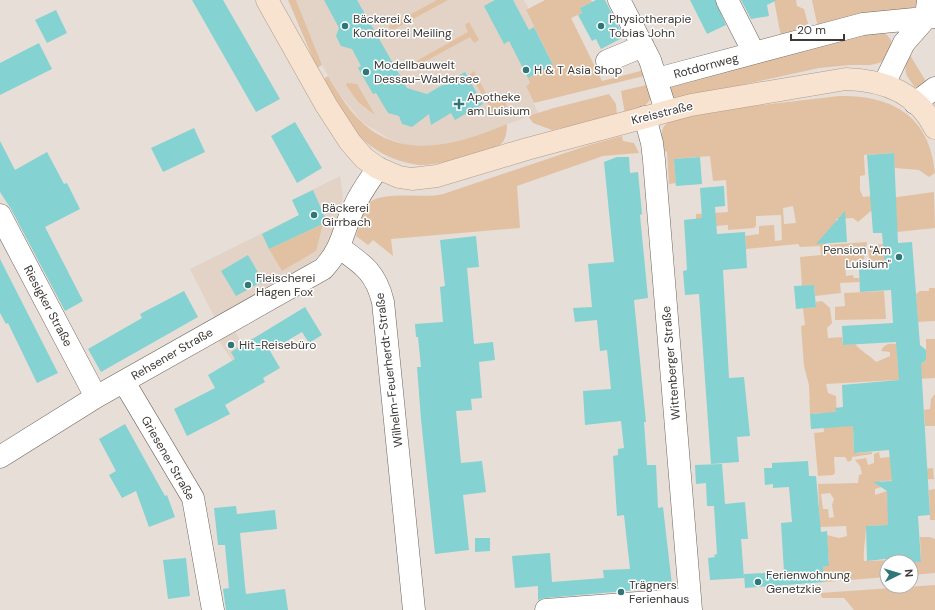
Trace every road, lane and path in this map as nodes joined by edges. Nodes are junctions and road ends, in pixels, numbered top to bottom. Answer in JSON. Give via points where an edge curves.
{"nodes":[{"id":1,"x":267,"y":0,"type":"edge"},
{"id":2,"x":619,"y":0,"type":"edge"},
{"id":3,"x":727,"y":0,"type":"edge"},
{"id":4,"x":930,"y":12,"type":"edge"},
{"id":5,"x":643,"y":46,"type":"junction"},
{"id":6,"x":754,"y":53,"type":"junction"},
{"id":7,"x":607,"y":61,"type":"dead end"},
{"id":8,"x":657,"y":79,"type":"junction"},
{"id":9,"x":884,"y":84,"type":"junction"},
{"id":10,"x":935,"y":88,"type":"edge"},
{"id":11,"x":915,"y":103,"type":"junction"},
{"id":12,"x":666,"y":111,"type":"junction"},
{"id":13,"x":645,"y":117,"type":"junction"},
{"id":14,"x":935,"y":128,"type":"edge"},
{"id":15,"x":378,"y":168,"type":"junction"},
{"id":16,"x":0,"y":215,"type":"edge"},
{"id":17,"x":340,"y":248,"type":"junction"},
{"id":18,"x":124,"y":382,"type":"junction"},
{"id":19,"x":96,"y":397,"type":"junction"},
{"id":20,"x":0,"y":457,"type":"edge"},
{"id":21,"x":691,"y":604,"type":"edge"},
{"id":22,"x":213,"y":610,"type":"edge"},
{"id":23,"x":414,"y":610,"type":"edge"},
{"id":24,"x":546,"y":610,"type":"edge"}],
"edges":[{"from":1,"to":15,"type":"main road","via":[[341,129],[364,158]]},
{"from":2,"to":5,"type":"street","name":"Rotdornweg"},
{"from":3,"to":6,"type":"street","name":"Rotdornweg"},
{"from":4,"to":6,"type":"street","name":"Rotdornweg","via":[[863,24]]},
{"from":4,"to":9,"type":"street","via":[[904,43]]},
{"from":5,"to":7,"type":"street"},
{"from":5,"to":8,"type":"street","name":"Rotdornweg"},
{"from":6,"to":8,"type":"street","name":"Rotdornweg"},
{"from":8,"to":12,"type":"street","name":"Rotdornweg"},
{"from":9,"to":11,"type":"main road","name":"Kreisstraße","via":[[896,89]]},
{"from":9,"to":12,"type":"main road","name":"Kreisstraße","via":[[867,79],[846,79],[732,97]]},
{"from":10,"to":11,"type":"street"},
{"from":11,"to":14,"type":"main road","name":"Kreisstraße"},
{"from":12,"to":13,"type":"main road","name":"Kreisstraße"},
{"from":13,"to":15,"type":"main road","name":"Kreisstraße","via":[[527,148],[437,176],[412,179],[399,177]]},
{"from":13,"to":21,"type":"street","name":"Wittenberger Straße","via":[[654,160]]},
{"from":15,"to":17,"type":"street","via":[[358,198]]},
{"from":16,"to":19,"type":"street","name":"Riesigker Straße"},
{"from":17,"to":18,"type":"street","name":"Rehsener Straße","via":[[323,269]]},
{"from":17,"to":23,"type":"street","name":"Wilhelm-Feuerherdt-Straße","via":[[364,265],[374,276],[383,302]]},
{"from":18,"to":19,"type":"street","name":"Rehsener Straße"},
{"from":18,"to":22,"type":"street","name":"Griesener Straße","via":[[194,498]]},
{"from":19,"to":20,"type":"street","name":"Rehsener Straße"},
{"from":21,"to":24,"type":"street"}]}
